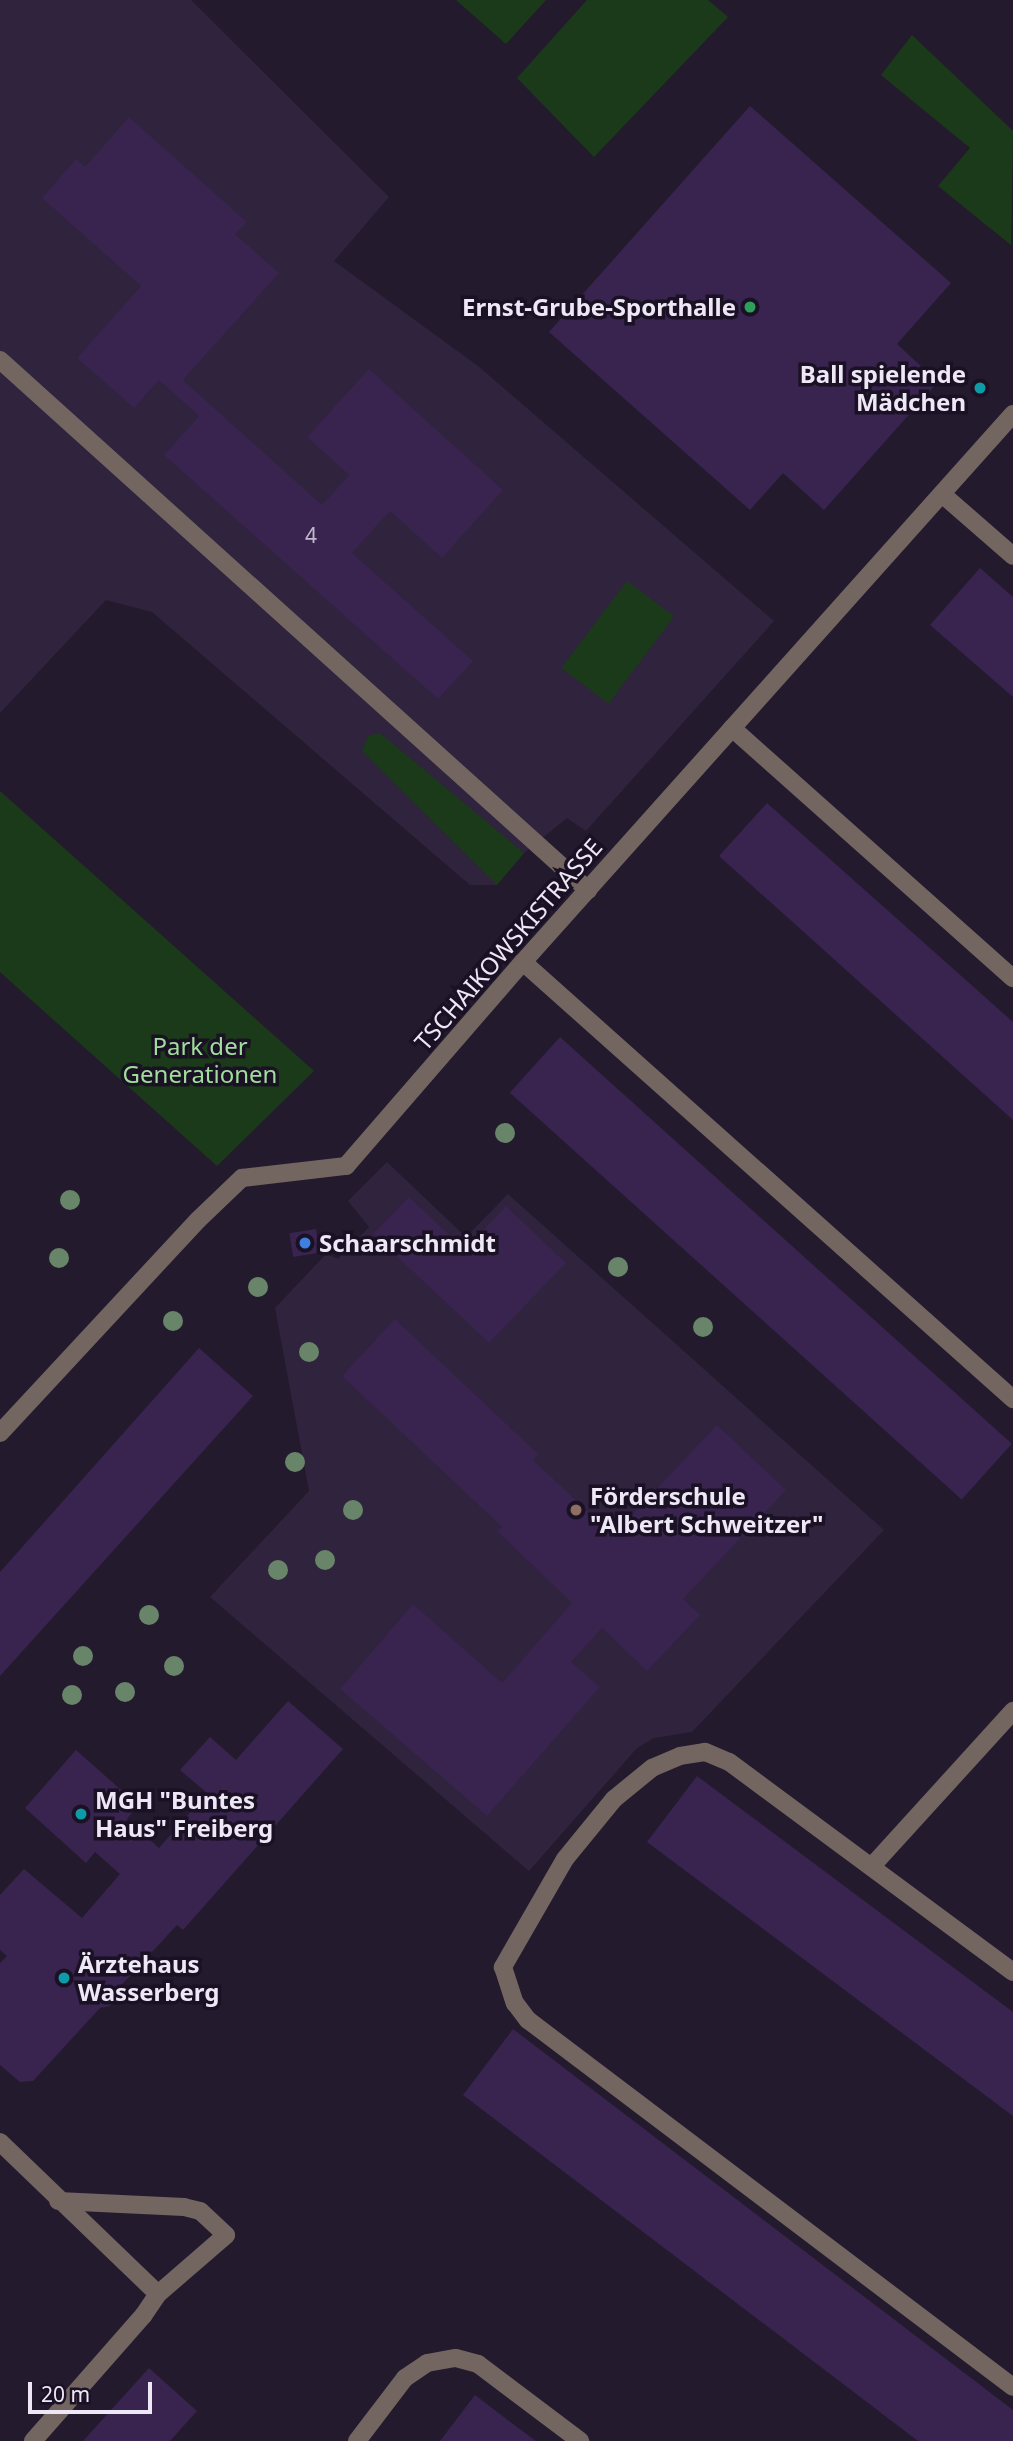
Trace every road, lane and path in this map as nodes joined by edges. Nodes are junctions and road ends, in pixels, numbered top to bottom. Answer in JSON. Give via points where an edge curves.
{"nodes":[{"id":1,"x":0,"y":360,"type":"edge"},
{"id":2,"x":1013,"y":414,"type":"edge"},
{"id":3,"x":942,"y":494,"type":"junction"},
{"id":4,"x":1013,"y":556,"type":"edge"},
{"id":5,"x":732,"y":728,"type":"junction"},
{"id":6,"x":587,"y":890,"type":"junction"},
{"id":7,"x":523,"y":962,"type":"junction"},
{"id":8,"x":1013,"y":978,"type":"edge"},
{"id":9,"x":1013,"y":1399,"type":"edge"},
{"id":10,"x":0,"y":1433,"type":"edge"},
{"id":11,"x":1013,"y":1711,"type":"edge"},
{"id":12,"x":872,"y":1866,"type":"junction"},
{"id":13,"x":1013,"y":1972,"type":"edge"},
{"id":14,"x":0,"y":2142,"type":"edge"},
{"id":15,"x":58,"y":2201,"type":"junction"},
{"id":16,"x":158,"y":2294,"type":"junction"},
{"id":17,"x":1013,"y":2387,"type":"edge"},
{"id":18,"x":33,"y":2441,"type":"edge"},
{"id":19,"x":357,"y":2441,"type":"edge"},
{"id":20,"x":580,"y":2441,"type":"edge"}],
"edges":[{"from":1,"to":6,"type":"street"},
{"from":2,"to":3,"type":"street","name":"TSCHAIKOWSKISTRASSE"},
{"from":3,"to":4,"type":"street"},
{"from":3,"to":5,"type":"street","name":"TSCHAIKOWSKISTRASSE"},
{"from":5,"to":6,"type":"street","name":"TSCHAIKOWSKISTRASSE"},
{"from":5,"to":8,"type":"street"},
{"from":6,"to":7,"type":"street","name":"TSCHAIKOWSKISTRASSE"},
{"from":7,"to":9,"type":"street"},
{"from":7,"to":10,"type":"street","name":"TSCHAIKOWSKISTRASSE","via":[[346,1166],[242,1178]]},
{"from":11,"to":12,"type":"street"},
{"from":12,"to":13,"type":"street"},
{"from":12,"to":17,"type":"street","via":[[729,1762],[705,1752],[680,1756],[652,1768],[614,1799],[565,1859],[503,1967],[506,1985],[528,2020]]},
{"from":14,"to":15,"type":"street"},
{"from":15,"to":16,"type":"street"},
{"from":15,"to":16,"type":"street","via":[[184,2207],[200,2211],[226,2235]]},
{"from":16,"to":18,"type":"street","via":[[144,2316]]},
{"from":19,"to":20,"type":"street","via":[[405,2378],[427,2363],[456,2358],[478,2364]]}]}
